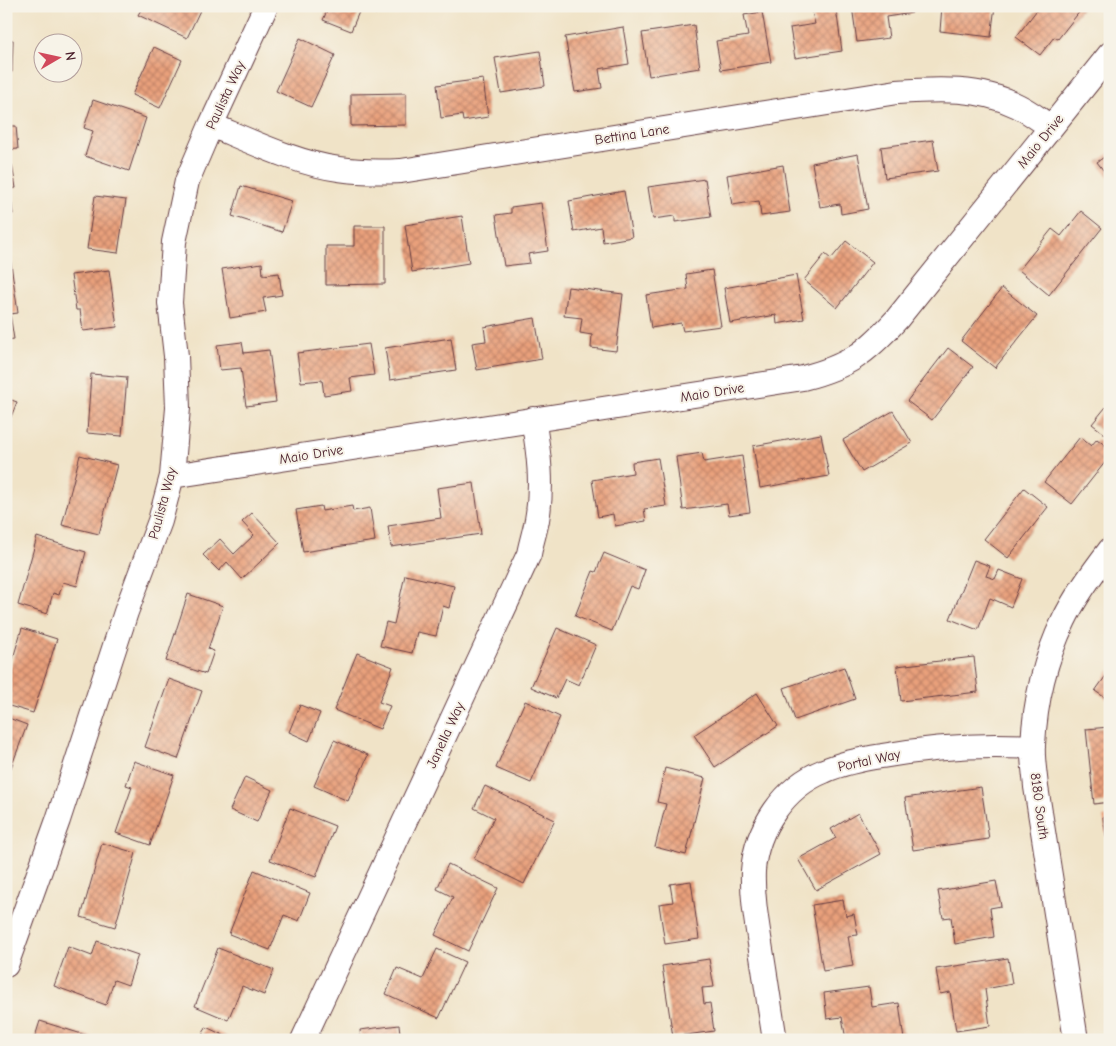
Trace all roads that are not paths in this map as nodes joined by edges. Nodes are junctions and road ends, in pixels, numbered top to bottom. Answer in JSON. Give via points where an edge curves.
{"nodes":[{"id":1,"x":266,"y":6,"type":"edge"},
{"id":2,"x":1110,"y":54,"type":"edge"},
{"id":3,"x":211,"y":125,"type":"junction"},
{"id":4,"x":1051,"y":127,"type":"junction"},
{"id":5,"x":533,"y":419,"type":"junction"},
{"id":6,"x":172,"y":476,"type":"junction"},
{"id":7,"x":1110,"y":550,"type":"edge"},
{"id":8,"x":1033,"y":747,"type":"junction"},
{"id":9,"x":6,"y":965,"type":"edge"},
{"id":10,"x":303,"y":1040,"type":"edge"},
{"id":11,"x":775,"y":1040,"type":"edge"},
{"id":12,"x":1076,"y":1040,"type":"edge"}],
"edges":[{"from":1,"to":3,"type":"street","name":"Paulista Way"},
{"from":2,"to":4,"type":"street","name":"Maio Drive"},
{"from":3,"to":4,"type":"street","name":"Bettina Lane","via":[[306,162],[369,172],[401,171],[931,89],[991,96],[1018,106]]},
{"from":3,"to":6,"type":"street","name":"Paulista Way","via":[[187,181],[174,242],[170,303],[178,408]]},
{"from":4,"to":5,"type":"street","name":"Maio Drive","via":[[897,319],[856,358],[831,371],[803,378]]},
{"from":5,"to":6,"type":"street","name":"Maio Drive"},
{"from":5,"to":10,"type":"street","name":"Janella Way","via":[[540,454],[540,487],[538,520],[529,554]]},
{"from":6,"to":9,"type":"street","name":"Paulista Way","via":[[160,521]]},
{"from":7,"to":8,"type":"street","name":"8180 South","via":[[1064,619],[1047,661],[1037,705]]},
{"from":8,"to":11,"type":"street","name":"Portal Way","via":[[941,747],[856,760],[822,771],[792,791],[775,809],[761,835],[753,870],[754,906]]},
{"from":8,"to":12,"type":"street","name":"8180 South","via":[[1036,787]]}]}
